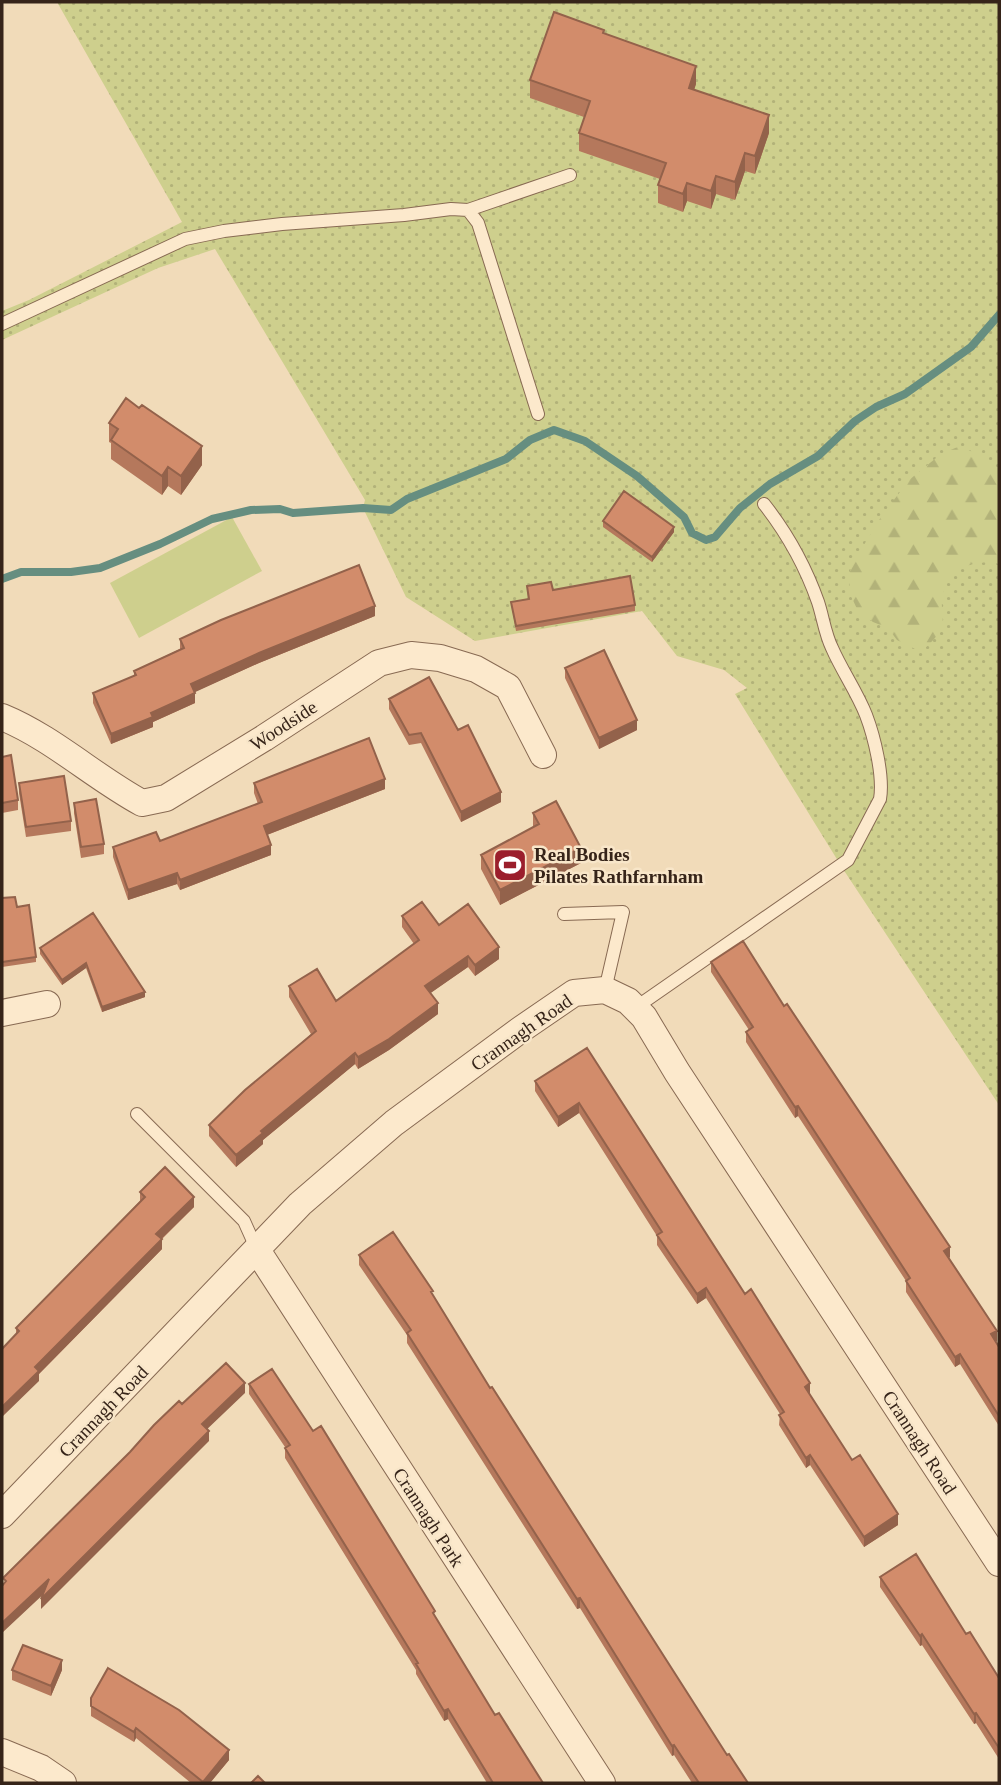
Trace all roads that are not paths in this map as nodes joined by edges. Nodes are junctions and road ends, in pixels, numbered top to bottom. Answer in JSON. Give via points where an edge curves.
{"nodes":[{"id":1,"x":570,"y":175,"type":"dead end"},
{"id":2,"x":468,"y":210,"type":"junction"},
{"id":3,"x":2,"y":324,"type":"edge"},
{"id":4,"x":538,"y":414,"type":"dead end"},
{"id":5,"x":764,"y":504,"type":"dead end"},
{"id":6,"x":2,"y":717,"type":"edge"},
{"id":7,"x":543,"y":755,"type":"dead end"},
{"id":8,"x":564,"y":914,"type":"dead end"},
{"id":9,"x":605,"y":990,"type":"junction"},
{"id":10,"x":47,"y":1004,"type":"dead end"},
{"id":11,"x":635,"y":1008,"type":"junction"},
{"id":12,"x":2,"y":1013,"type":"edge"},
{"id":13,"x":137,"y":1114,"type":"dead end"},
{"id":14,"x":257,"y":1250,"type":"junction"},
{"id":15,"x":2,"y":1515,"type":"edge"},
{"id":16,"x":999,"y":1563,"type":"edge"},
{"id":17,"x":2,"y":1752,"type":"edge"},
{"id":18,"x":63,"y":1783,"type":"edge"},
{"id":19,"x":603,"y":1783,"type":"edge"}],
"edges":[{"from":1,"to":2,"type":"lane"},
{"from":2,"to":3,"type":"lane","via":[[282,224],[185,239]]},
{"from":2,"to":4,"type":"lane","via":[[478,223]]},
{"from":5,"to":11,"type":"lane","via":[[778,522],[817,600],[830,645],[866,715],[880,770],[880,799],[848,860]]},
{"from":6,"to":7,"type":"street","name":"Woodside","via":[[61,748],[142,803],[166,797],[379,663],[411,655],[476,669],[508,687]]},
{"from":8,"to":9,"type":"lane","via":[[623,912]]},
{"from":9,"to":11,"type":"street","name":"Crannagh Road"},
{"from":9,"to":14,"type":"street","name":"Crannagh Road","via":[[574,993],[394,1123],[300,1204]]},
{"from":10,"to":12,"type":"street"},
{"from":11,"to":16,"type":"street","name":"Crannagh Road"},
{"from":13,"to":14,"type":"lane","via":[[244,1221]]},
{"from":14,"to":15,"type":"street","name":"Crannagh Road"},
{"from":14,"to":19,"type":"street","name":"Crannagh Park"},
{"from":17,"to":18,"type":"street"}]}
